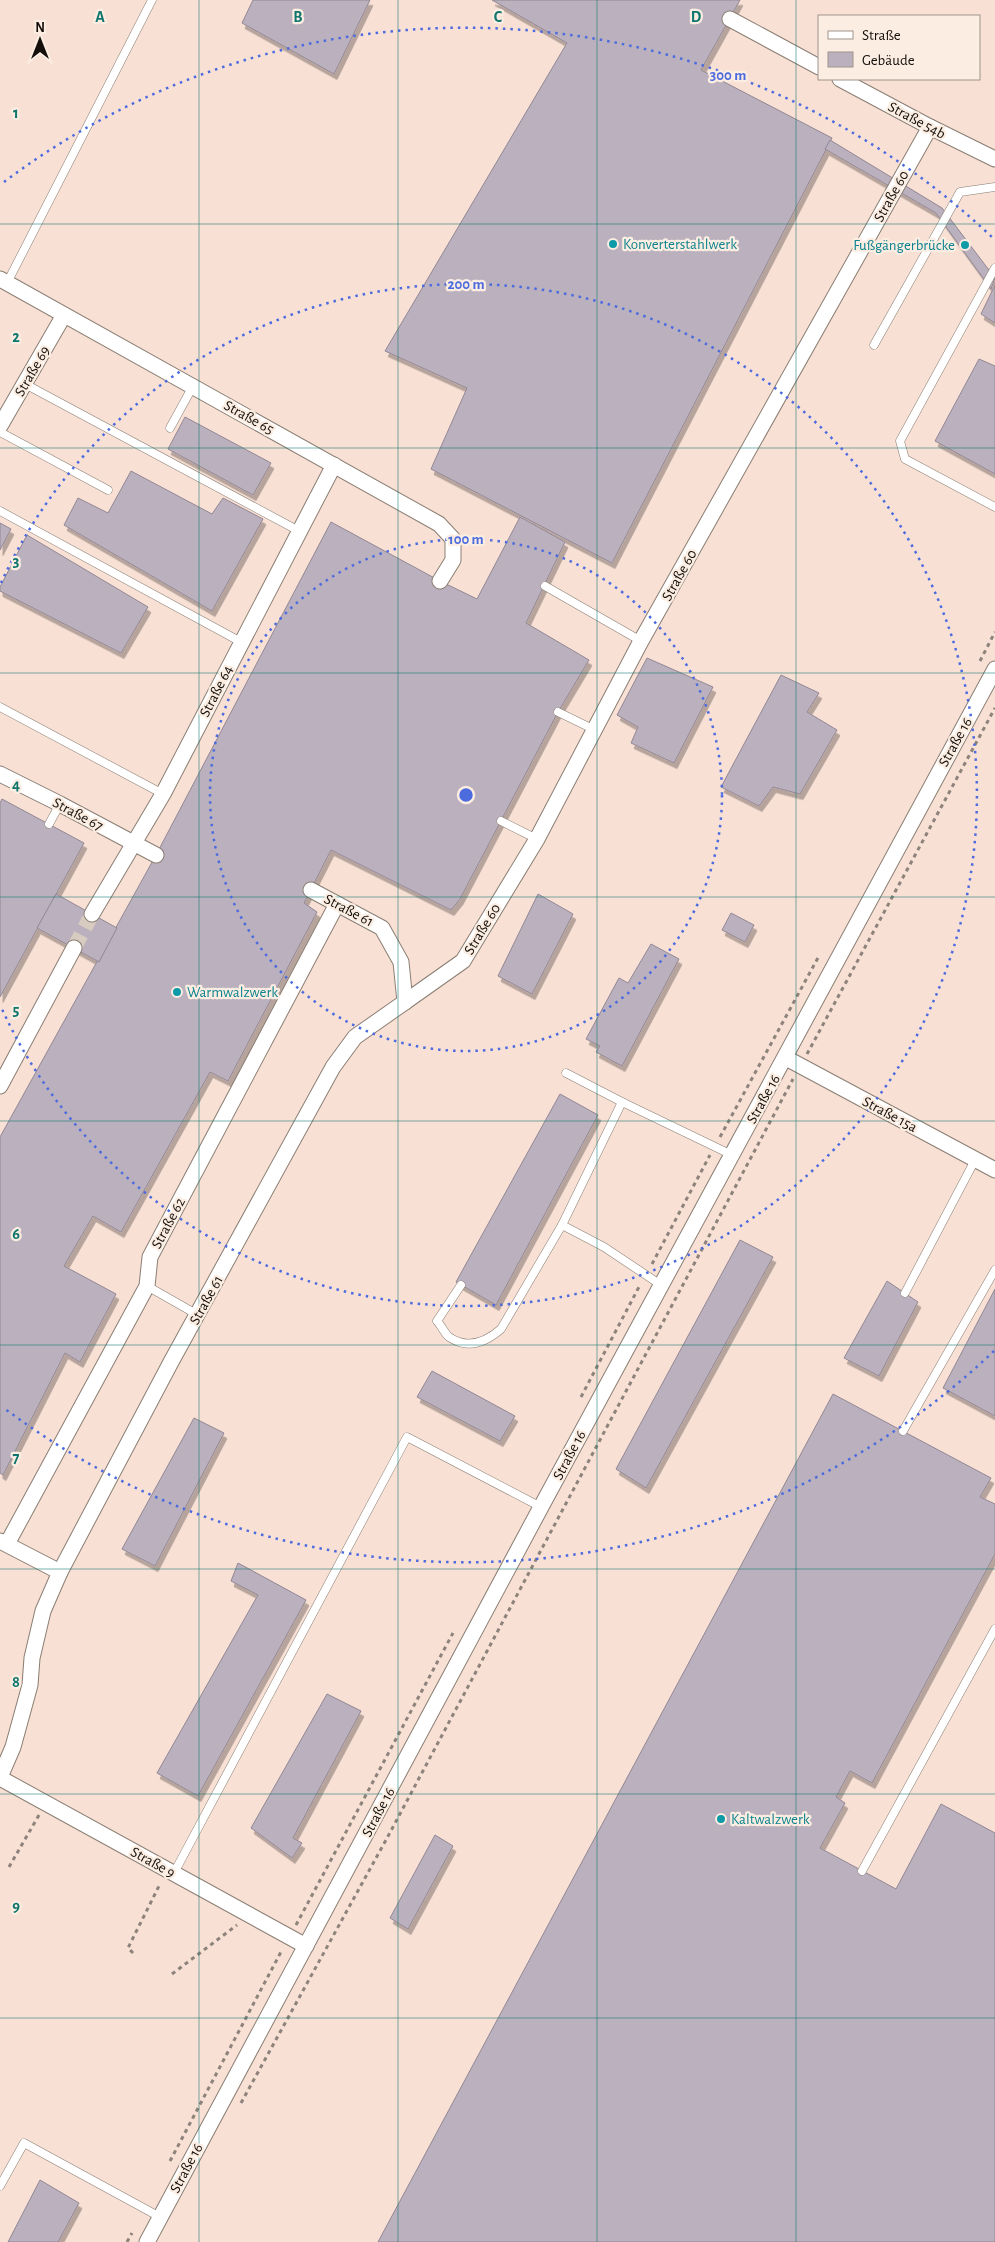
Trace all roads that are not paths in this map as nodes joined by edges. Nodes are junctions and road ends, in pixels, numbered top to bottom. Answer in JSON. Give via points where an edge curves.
{"nodes":[{"id":1,"x":152,"y":0,"type":"edge"},
{"id":2,"x":730,"y":19,"type":"dead end"},
{"id":3,"x":818,"y":66,"type":"edge"},
{"id":4,"x":842,"y":80,"type":"edge"},
{"id":5,"x":930,"y":127,"type":"junction"},
{"id":6,"x":995,"y":159,"type":"edge"},
{"id":7,"x":995,"y":187,"type":"edge"},
{"id":8,"x":995,"y":268,"type":"edge"},
{"id":9,"x":4,"y":281,"type":"edge"},
{"id":10,"x":64,"y":315,"type":"junction"},
{"id":11,"x":874,"y":345,"type":"dead end"},
{"id":12,"x":25,"y":384,"type":"junction"},
{"id":13,"x":193,"y":386,"type":"junction"},
{"id":14,"x":0,"y":426,"type":"edge"},
{"id":15,"x":170,"y":428,"type":"dead end"},
{"id":16,"x":0,"y":432,"type":"edge"},
{"id":17,"x":334,"y":465,"type":"junction"},
{"id":18,"x":108,"y":490,"type":"dead end"},
{"id":19,"x":995,"y":507,"type":"edge"},
{"id":20,"x":0,"y":511,"type":"edge"},
{"id":21,"x":299,"y":531,"type":"junction"},
{"id":22,"x":440,"y":582,"type":"dead end"},
{"id":23,"x":545,"y":586,"type":"dead end"},
{"id":24,"x":241,"y":642,"type":"junction"},
{"id":25,"x":642,"y":642,"type":"junction"},
{"id":26,"x":995,"y":669,"type":"edge"},
{"id":27,"x":0,"y":707,"type":"edge"},
{"id":28,"x":558,"y":712,"type":"dead end"},
{"id":29,"x":595,"y":730,"type":"junction"},
{"id":30,"x":1,"y":777,"type":"edge"},
{"id":31,"x":162,"y":794,"type":"junction"},
{"id":32,"x":60,"y":804,"type":"junction"},
{"id":33,"x":501,"y":821,"type":"dead end"},
{"id":34,"x":49,"y":824,"type":"dead end"},
{"id":35,"x":537,"y":838,"type":"junction"},
{"id":36,"x":134,"y":843,"type":"junction"},
{"id":37,"x":156,"y":855,"type":"dead end"},
{"id":38,"x":311,"y":890,"type":"dead end"},
{"id":39,"x":337,"y":904,"type":"junction"},
{"id":40,"x":92,"y":914,"type":"tunnel mouth"},
{"id":41,"x":74,"y":948,"type":"tunnel mouth"},
{"id":42,"x":405,"y":1002,"type":"junction"},
{"id":43,"x":786,"y":1058,"type":"junction"},
{"id":44,"x":566,"y":1073,"type":"dead end"},
{"id":45,"x":0,"y":1086,"type":"edge"},
{"id":46,"x":622,"y":1102,"type":"junction"},
{"id":47,"x":732,"y":1155,"type":"junction"},
{"id":48,"x":975,"y":1160,"type":"junction"},
{"id":49,"x":995,"y":1170,"type":"edge"},
{"id":50,"x":562,"y":1225,"type":"junction"},
{"id":51,"x":995,"y":1270,"type":"edge"},
{"id":52,"x":461,"y":1285,"type":"dead end"},
{"id":53,"x":661,"y":1285,"type":"junction"},
{"id":54,"x":148,"y":1286,"type":"junction"},
{"id":55,"x":906,"y":1293,"type":"dead end"},
{"id":56,"x":198,"y":1315,"type":"junction"},
{"id":57,"x":903,"y":1431,"type":"dead end"},
{"id":58,"x":540,"y":1507,"type":"junction"},
{"id":59,"x":3,"y":1542,"type":"edge"},
{"id":60,"x":60,"y":1572,"type":"junction"},
{"id":61,"x":995,"y":1628,"type":"edge"},
{"id":62,"x":0,"y":1778,"type":"edge"},
{"id":63,"x":862,"y":1871,"type":"dead end"},
{"id":64,"x":171,"y":1872,"type":"junction"},
{"id":65,"x":306,"y":1946,"type":"junction"},
{"id":66,"x":0,"y":2186,"type":"edge"},
{"id":67,"x":160,"y":2217,"type":"junction"},
{"id":68,"x":147,"y":2242,"type":"edge"}],
"edges":[{"from":1,"to":9,"type":"lane"},
{"from":2,"to":3,"type":"street"},
{"from":4,"to":5,"type":"street","name":"Straße 54b"},
{"from":5,"to":6,"type":"street","name":"Straße 54b"},
{"from":5,"to":25,"type":"street","name":"Straße 60"},
{"from":7,"to":11,"type":"lane","via":[[960,192]]},
{"from":8,"to":19,"type":"lane","via":[[900,441],[906,459]]},
{"from":9,"to":10,"type":"street","name":"Straße 65"},
{"from":10,"to":12,"type":"street","name":"Straße 69"},
{"from":10,"to":13,"type":"street","name":"Straße 65"},
{"from":12,"to":14,"type":"street","name":"Straße 69"},
{"from":12,"to":21,"type":"lane"},
{"from":13,"to":15,"type":"lane"},
{"from":13,"to":17,"type":"street","name":"Straße 65"},
{"from":16,"to":18,"type":"lane"},
{"from":17,"to":21,"type":"street","name":"Straße 64"},
{"from":17,"to":22,"type":"street","name":"Straße 65","via":[[440,524],[453,538],[453,560]]},
{"from":20,"to":24,"type":"lane"},
{"from":21,"to":24,"type":"street","name":"Straße 64"},
{"from":23,"to":25,"type":"lane"},
{"from":24,"to":31,"type":"street","name":"Straße 64"},
{"from":25,"to":29,"type":"street","name":"Straße 60"},
{"from":26,"to":43,"type":"street","name":"Straße 16","via":[[838,955]]},
{"from":27,"to":31,"type":"lane"},
{"from":28,"to":29,"type":"lane"},
{"from":29,"to":35,"type":"street","name":"Straße 60"},
{"from":30,"to":32,"type":"street","name":"Straße 67"},
{"from":31,"to":36,"type":"street","name":"Straße 64"},
{"from":32,"to":34,"type":"lane"},
{"from":32,"to":36,"type":"street","name":"Straße 67"},
{"from":33,"to":35,"type":"lane"},
{"from":35,"to":42,"type":"street","name":"Straße 60","via":[[464,961]]},
{"from":36,"to":37,"type":"street","name":"Straße 67"},
{"from":36,"to":40,"type":"street","name":"Straße 64"},
{"from":38,"to":39,"type":"street","name":"Straße 61"},
{"from":39,"to":42,"type":"street","name":"Straße 61","via":[[382,928],[400,962]]},
{"from":39,"to":54,"type":"street","name":"Straße 62","via":[[150,1257]]},
{"from":41,"to":45,"type":"street"},
{"from":42,"to":56,"type":"street","name":"Straße 61","via":[[355,1037],[333,1067]]},
{"from":43,"to":47,"type":"street","name":"Straße 16"},
{"from":43,"to":48,"type":"street","name":"Straße 15a"},
{"from":44,"to":46,"type":"lane"},
{"from":46,"to":47,"type":"lane"},
{"from":46,"to":50,"type":"lane"},
{"from":47,"to":53,"type":"street","name":"Straße 16"},
{"from":48,"to":49,"type":"street","name":"Straße 15a"},
{"from":48,"to":55,"type":"lane"},
{"from":50,"to":52,"type":"lane","via":[[501,1329],[488,1340],[468,1344],[449,1336],[437,1320]]},
{"from":50,"to":53,"type":"lane","via":[[604,1247]]},
{"from":51,"to":57,"type":"lane"},
{"from":53,"to":58,"type":"street","name":"Straße 16"},
{"from":54,"to":56,"type":"lane"},
{"from":54,"to":59,"type":"street","name":"Straße 62"},
{"from":56,"to":60,"type":"street","name":"Straße 61"},
{"from":58,"to":64,"type":"lane","via":[[407,1437]]},
{"from":58,"to":65,"type":"street","name":"Straße 16"},
{"from":59,"to":60,"type":"street"},
{"from":60,"to":62,"type":"street","name":"Straße 61","via":[[44,1612],[32,1658],[28,1694],[13,1747]]},
{"from":61,"to":63,"type":"lane"},
{"from":62,"to":64,"type":"street","name":"Straße 9"},
{"from":64,"to":65,"type":"street","name":"Straße 9"},
{"from":65,"to":67,"type":"street","name":"Straße 16"},
{"from":66,"to":67,"type":"lane","via":[[24,2143]]},
{"from":67,"to":68,"type":"street","name":"Straße 16"}]}
